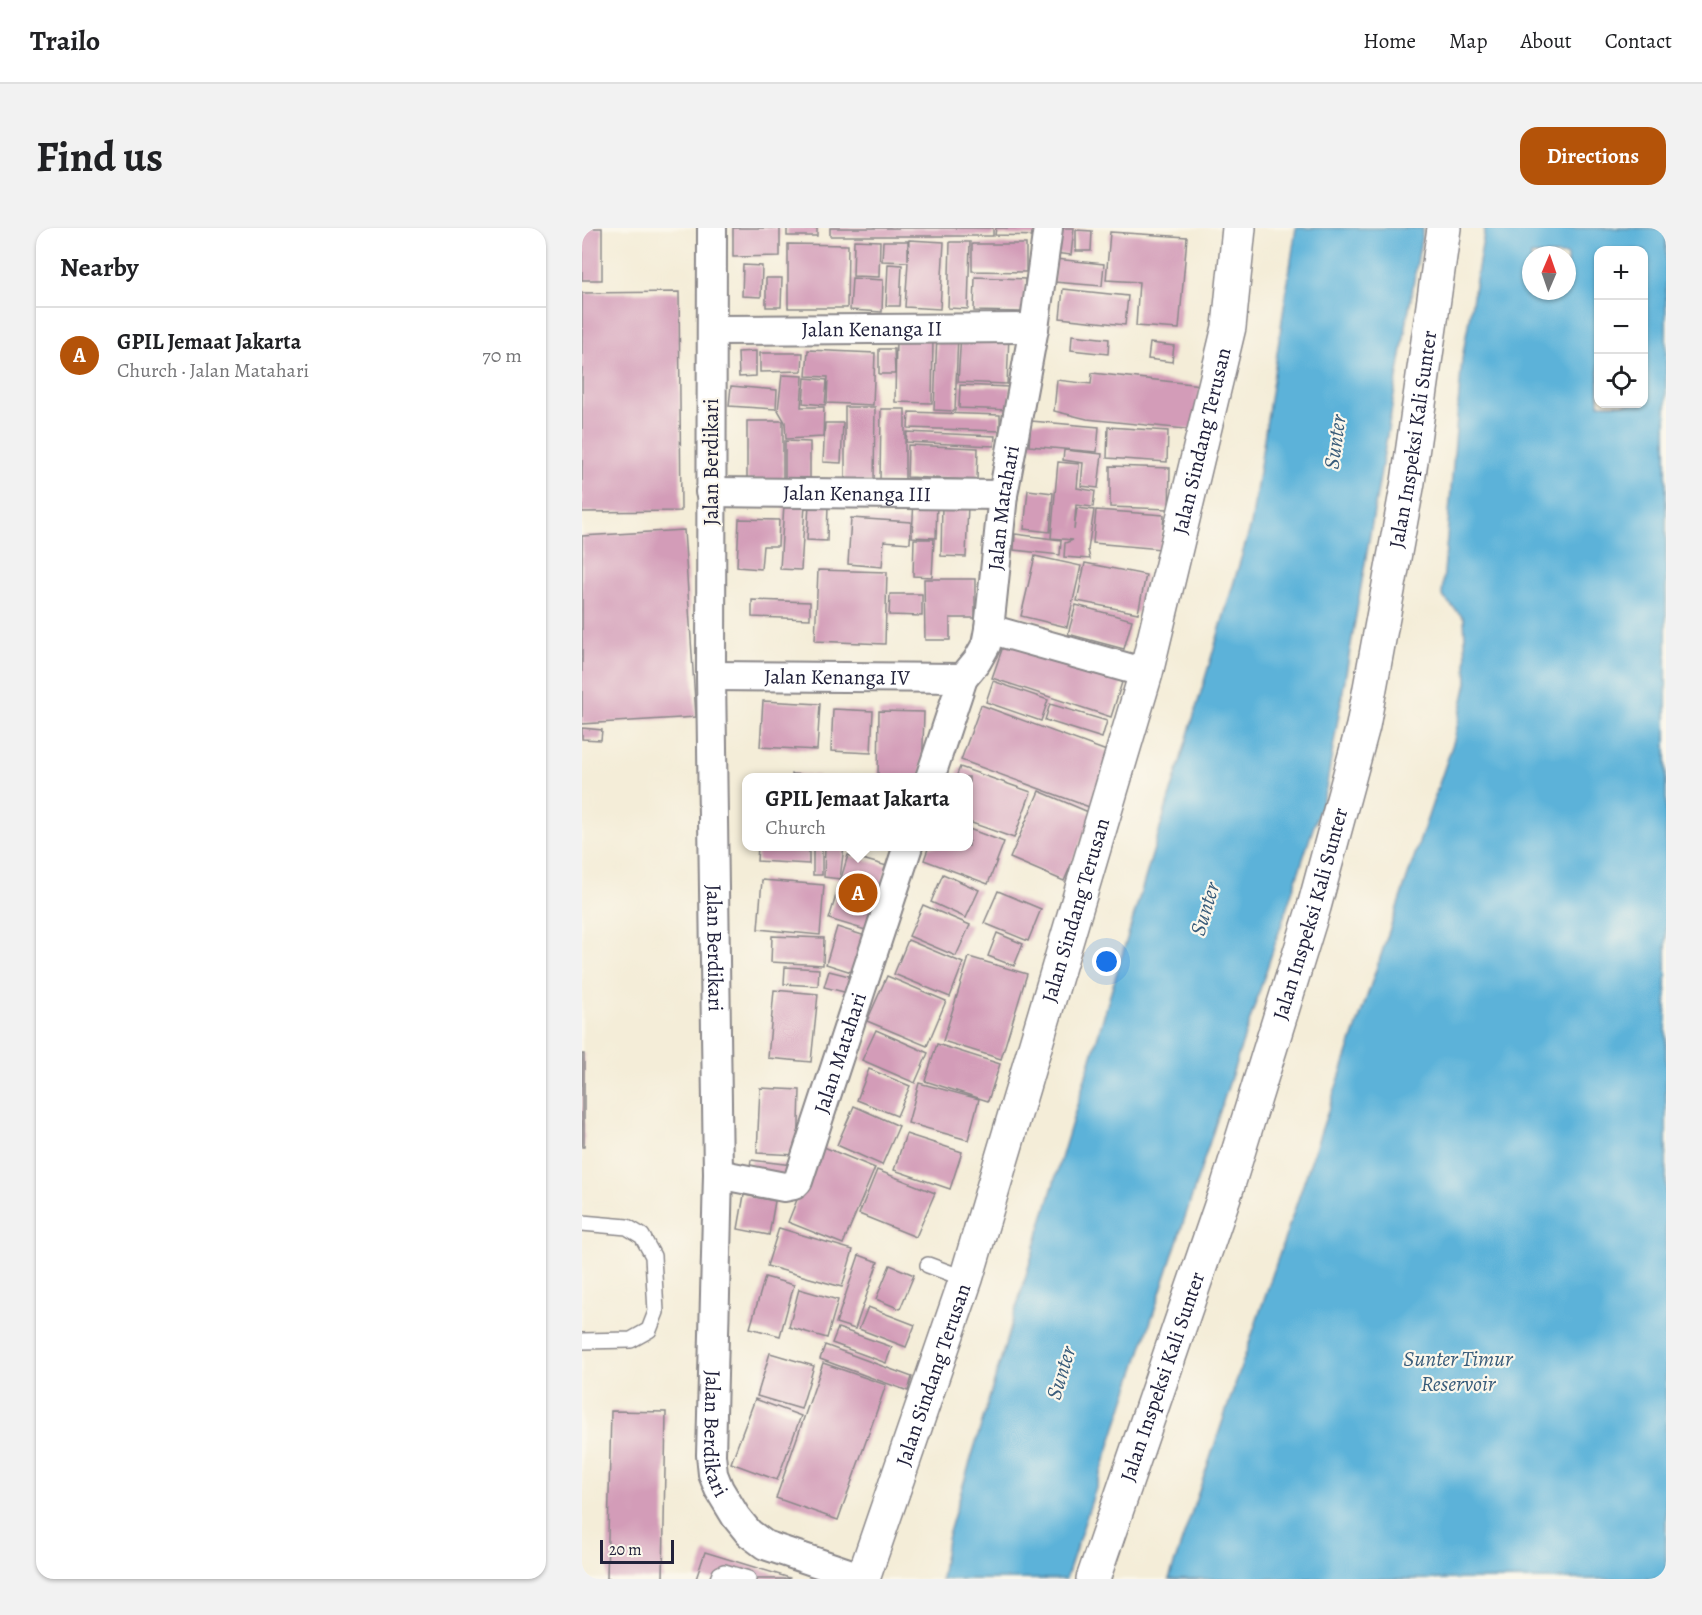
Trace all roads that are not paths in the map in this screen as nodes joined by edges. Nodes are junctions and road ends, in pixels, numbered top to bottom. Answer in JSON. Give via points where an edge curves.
{"nodes":[{"id":1,"x":712,"y":228,"type":"edge"},
{"id":2,"x":1048,"y":228,"type":"edge"},
{"id":3,"x":1239,"y":228,"type":"edge"},
{"id":4,"x":1444,"y":228,"type":"edge"},
{"id":5,"x":1034,"y":328,"type":"junction"},
{"id":6,"x":712,"y":330,"type":"junction"},
{"id":7,"x":710,"y":492,"type":"junction"},
{"id":8,"x":1003,"y":495,"type":"junction"},
{"id":9,"x":989,"y":629,"type":"junction"},
{"id":10,"x":1146,"y":673,"type":"junction"},
{"id":11,"x":711,"y":676,"type":"junction"},
{"id":12,"x":963,"y":678,"type":"junction"},
{"id":13,"x":931,"y":773,"type":"edge"},
{"id":14,"x":906,"y":851,"type":"edge"},
{"id":15,"x":718,"y":1174,"type":"junction"},
{"id":16,"x":582,"y":1223,"type":"edge"},
{"id":17,"x":928,"y":1265,"type":"dead end"},
{"id":18,"x":966,"y":1279,"type":"junction"},
{"id":19,"x":582,"y":1341,"type":"edge"},
{"id":20,"x":718,"y":1579,"type":"edge"},
{"id":21,"x":748,"y":1579,"type":"edge"},
{"id":22,"x":863,"y":1579,"type":"edge"},
{"id":23,"x":1093,"y":1579,"type":"edge"}],
"edges":[{"from":1,"to":6,"type":"street","name":"Jalan Berdikari"},
{"from":2,"to":5,"type":"street","name":"Jalan Matahari"},
{"from":3,"to":10,"type":"street","name":"Jalan Sindang Terusan","via":[[1228,327]]},
{"from":4,"to":23,"type":"street","name":"Jalan Inspeksi Kali Sunter","via":[[1408,482],[1363,726],[1314,907],[1228,1185]]},
{"from":5,"to":6,"type":"street","name":"Jalan Kenanga II"},
{"from":5,"to":8,"type":"street","name":"Jalan Matahari"},
{"from":6,"to":7,"type":"street","name":"Jalan Berdikari"},
{"from":7,"to":8,"type":"street","name":"Jalan Kenanga III"},
{"from":7,"to":11,"type":"street","name":"Jalan Berdikari"},
{"from":8,"to":9,"type":"street","name":"Jalan Matahari"},
{"from":9,"to":10,"type":"street"},
{"from":9,"to":12,"type":"street","name":"Jalan Matahari","via":[[986,645]]},
{"from":10,"to":18,"type":"street","name":"Jalan Sindang Terusan"},
{"from":11,"to":12,"type":"street","name":"Jalan Kenanga IV"},
{"from":11,"to":15,"type":"street","name":"Jalan Berdikari"},
{"from":12,"to":13,"type":"street","name":"Jalan Matahari"},
{"from":14,"to":15,"type":"street","name":"Jalan Matahari","via":[[798,1181],[784,1186]]},
{"from":15,"to":22,"type":"street","name":"Jalan Berdikari","via":[[713,1474],[736,1517],[765,1545]]},
{"from":16,"to":19,"type":"lane","via":[[627,1227],[642,1236],[653,1256],[656,1312],[649,1330],[631,1340]]},
{"from":17,"to":18,"type":"lane"},
{"from":18,"to":22,"type":"street","name":"Jalan Sindang Terusan"},
{"from":20,"to":21,"type":"lane","via":[[724,1572]]}]}
